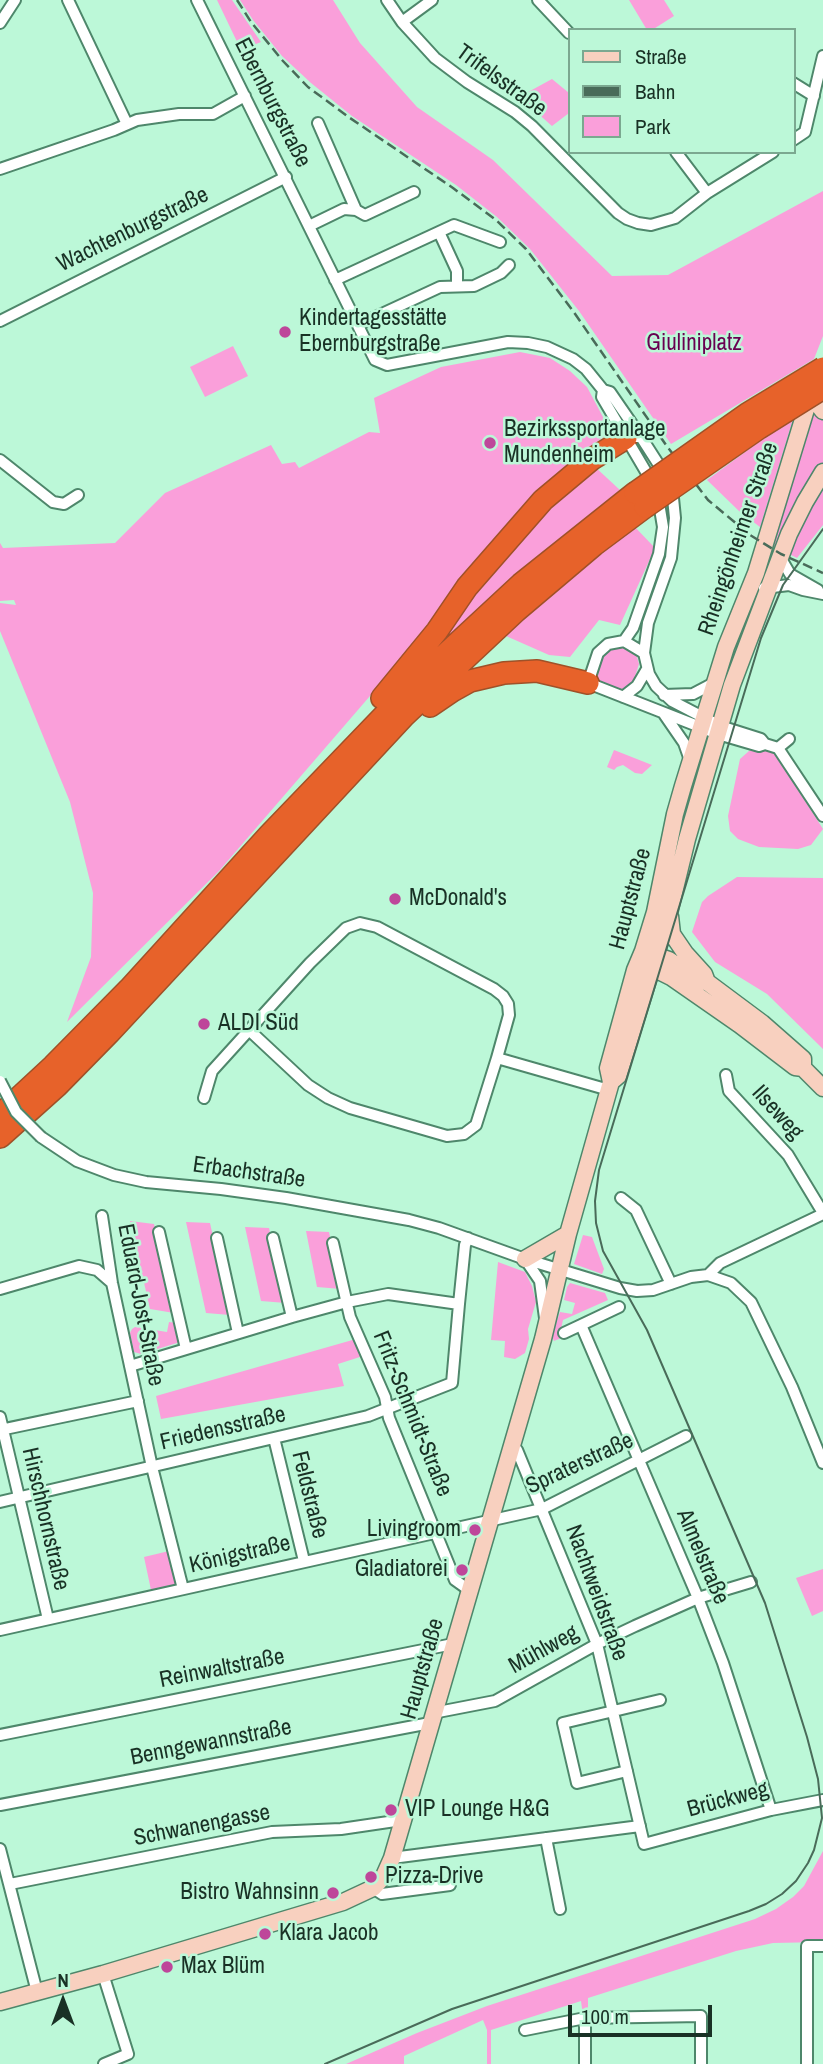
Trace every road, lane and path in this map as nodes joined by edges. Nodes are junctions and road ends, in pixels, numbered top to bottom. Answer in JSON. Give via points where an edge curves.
{"nodes":[{"id":1,"x":15,"y":0,"type":"edge"},
{"id":2,"x":68,"y":0,"type":"edge"},
{"id":3,"x":197,"y":0,"type":"edge"},
{"id":4,"x":387,"y":0,"type":"edge"},
{"id":5,"x":432,"y":0,"type":"edge"},
{"id":6,"x":538,"y":0,"type":"edge"},
{"id":7,"x":402,"y":22,"type":"junction"},
{"id":8,"x":0,"y":23,"type":"edge"},
{"id":9,"x":568,"y":32,"type":"edge"},
{"id":10,"x":823,"y":56,"type":"edge"},
{"id":11,"x":795,"y":84,"type":"edge"},
{"id":12,"x":245,"y":96,"type":"junction"},
{"id":13,"x":814,"y":96,"type":"junction"},
{"id":14,"x":810,"y":114,"type":"junction"},
{"id":15,"x":823,"y":118,"type":"edge"},
{"id":16,"x":318,"y":123,"type":"dead end"},
{"id":17,"x":127,"y":124,"type":"junction"},
{"id":18,"x":795,"y":139,"type":"edge"},
{"id":19,"x":678,"y":154,"type":"edge"},
{"id":20,"x":770,"y":154,"type":"edge"},
{"id":21,"x":0,"y":169,"type":"edge"},
{"id":22,"x":286,"y":177,"type":"junction"},
{"id":23,"x":414,"y":192,"type":"dead end"},
{"id":24,"x":707,"y":192,"type":"junction"},
{"id":25,"x":356,"y":210,"type":"junction"},
{"id":26,"x":309,"y":226,"type":"junction"},
{"id":27,"x":439,"y":232,"type":"junction"},
{"id":28,"x":500,"y":242,"type":"dead end"},
{"id":29,"x":509,"y":265,"type":"dead end"},
{"id":30,"x":335,"y":280,"type":"junction"},
{"id":31,"x":457,"y":286,"type":"junction"},
{"id":32,"x":0,"y":321,"type":"edge"},
{"id":33,"x":358,"y":326,"type":"junction"},
{"id":34,"x":823,"y":367,"type":"edge"},
{"id":35,"x":817,"y":390,"type":"edge"},
{"id":36,"x":823,"y":411,"type":"edge"},
{"id":37,"x":633,"y":438,"type":"junction"},
{"id":38,"x":0,"y":460,"type":"edge"},
{"id":39,"x":823,"y":472,"type":"edge"},
{"id":40,"x":78,"y":495,"type":"dead end"},
{"id":41,"x":640,"y":500,"type":"junction"},
{"id":42,"x":780,"y":557,"type":"junction"},
{"id":43,"x":768,"y":587,"type":"junction"},
{"id":44,"x":750,"y":590,"type":"junction"},
{"id":45,"x":823,"y":593,"type":"edge"},
{"id":46,"x":624,"y":641,"type":"junction"},
{"id":47,"x":644,"y":653,"type":"junction"},
{"id":48,"x":646,"y":668,"type":"junction"},
{"id":49,"x":588,"y":683,"type":"junction"},
{"id":50,"x":714,"y":683,"type":"junction"},
{"id":51,"x":664,"y":695,"type":"junction"},
{"id":52,"x":623,"y":697,"type":"junction"},
{"id":53,"x":664,"y":714,"type":"junction"},
{"id":54,"x":702,"y":723,"type":"junction"},
{"id":55,"x":719,"y":730,"type":"junction"},
{"id":56,"x":789,"y":739,"type":"dead end"},
{"id":57,"x":368,"y":742,"type":"junction"},
{"id":58,"x":778,"y":748,"type":"junction"},
{"id":59,"x":691,"y":761,"type":"junction"},
{"id":60,"x":823,"y":816,"type":"edge"},
{"id":61,"x":669,"y":913,"type":"junction"},
{"id":62,"x":650,"y":958,"type":"junction"},
{"id":63,"x":706,"y":982,"type":"junction"},
{"id":64,"x":249,"y":1030,"type":"junction"},
{"id":65,"x":497,"y":1058,"type":"junction"},
{"id":66,"x":803,"y":1068,"type":"junction"},
{"id":67,"x":726,"y":1074,"type":"dead end"},
{"id":68,"x":0,"y":1081,"type":"edge"},
{"id":69,"x":610,"y":1086,"type":"junction"},
{"id":70,"x":823,"y":1088,"type":"edge"},
{"id":71,"x":204,"y":1098,"type":"dead end"},
{"id":72,"x":0,"y":1115,"type":"edge"},
{"id":73,"x":0,"y":1137,"type":"edge"},
{"id":74,"x":621,"y":1198,"type":"dead end"},
{"id":75,"x":823,"y":1213,"type":"edge"},
{"id":76,"x":102,"y":1216,"type":"dead end"},
{"id":77,"x":159,"y":1232,"type":"dead end"},
{"id":78,"x":568,"y":1234,"type":"junction"},
{"id":79,"x":217,"y":1238,"type":"dead end"},
{"id":80,"x":273,"y":1238,"type":"dead end"},
{"id":81,"x":468,"y":1238,"type":"junction"},
{"id":82,"x":333,"y":1243,"type":"dead end"},
{"id":83,"x":525,"y":1259,"type":"junction"},
{"id":84,"x":559,"y":1270,"type":"junction"},
{"id":85,"x":708,"y":1275,"type":"junction"},
{"id":86,"x":112,"y":1283,"type":"junction"},
{"id":87,"x":671,"y":1284,"type":"junction"},
{"id":88,"x":0,"y":1289,"type":"edge"},
{"id":89,"x":347,"y":1302,"type":"junction"},
{"id":90,"x":459,"y":1304,"type":"junction"},
{"id":91,"x":619,"y":1307,"type":"dead end"},
{"id":92,"x":292,"y":1317,"type":"junction"},
{"id":93,"x":546,"y":1324,"type":"junction"},
{"id":94,"x":581,"y":1325,"type":"junction"},
{"id":95,"x":238,"y":1333,"type":"junction"},
{"id":96,"x":564,"y":1333,"type":"dead end"},
{"id":97,"x":186,"y":1349,"type":"junction"},
{"id":98,"x":130,"y":1366,"type":"junction"},
{"id":99,"x":138,"y":1401,"type":"junction"},
{"id":100,"x":388,"y":1409,"type":"junction"},
{"id":101,"x":0,"y":1417,"type":"edge"},
{"id":102,"x":1,"y":1429,"type":"edge"},
{"id":103,"x":686,"y":1436,"type":"dead end"},
{"id":104,"x":274,"y":1438,"type":"junction"},
{"id":105,"x":511,"y":1446,"type":"junction"},
{"id":106,"x":639,"y":1461,"type":"junction"},
{"id":107,"x":823,"y":1463,"type":"edge"},
{"id":108,"x":152,"y":1467,"type":"junction"},
{"id":109,"x":19,"y":1498,"type":"junction"},
{"id":110,"x":0,"y":1502,"type":"edge"},
{"id":111,"x":542,"y":1509,"type":"junction"},
{"id":112,"x":489,"y":1521,"type":"junction"},
{"id":113,"x":436,"y":1532,"type":"junction"},
{"id":114,"x":304,"y":1561,"type":"junction"},
{"id":115,"x":751,"y":1582,"type":"dead end"},
{"id":116,"x":183,"y":1590,"type":"junction"},
{"id":117,"x":469,"y":1590,"type":"junction"},
{"id":118,"x":698,"y":1598,"type":"junction"},
{"id":119,"x":48,"y":1619,"type":"junction"},
{"id":120,"x":0,"y":1630,"type":"edge"},
{"id":121,"x":453,"y":1644,"type":"junction"},
{"id":122,"x":597,"y":1644,"type":"junction"},
{"id":123,"x":660,"y":1700,"type":"dead end"},
{"id":124,"x":613,"y":1711,"type":"junction"},
{"id":125,"x":432,"y":1718,"type":"junction"},
{"id":126,"x":0,"y":1735,"type":"edge"},
{"id":127,"x":627,"y":1772,"type":"junction"},
{"id":128,"x":823,"y":1800,"type":"edge"},
{"id":129,"x":0,"y":1805,"type":"edge"},
{"id":130,"x":771,"y":1810,"type":"junction"},
{"id":131,"x":402,"y":1820,"type":"junction"},
{"id":132,"x":640,"y":1826,"type":"junction"},
{"id":133,"x":546,"y":1838,"type":"junction"},
{"id":134,"x":645,"y":1844,"type":"joint"},
{"id":135,"x":0,"y":1850,"type":"edge"},
{"id":136,"x":392,"y":1858,"type":"junction"},
{"id":137,"x":3,"y":1868,"type":"edge"},
{"id":138,"x":10,"y":1884,"type":"junction"},
{"id":139,"x":450,"y":1885,"type":"dead end"},
{"id":140,"x":373,"y":1888,"type":"junction"},
{"id":141,"x":560,"y":1909,"type":"dead end"},
{"id":142,"x":823,"y":1946,"type":"edge"},
{"id":143,"x":103,"y":1974,"type":"junction"},
{"id":144,"x":37,"y":1993,"type":"junction"},
{"id":145,"x":0,"y":2002,"type":"edge"},
{"id":146,"x":585,"y":2018,"type":"junction"},
{"id":147,"x":525,"y":2030,"type":"dead end"},
{"id":148,"x":104,"y":2064,"type":"edge"},
{"id":149,"x":585,"y":2064,"type":"edge"},
{"id":150,"x":701,"y":2064,"type":"edge"},
{"id":151,"x":807,"y":2064,"type":"edge"}],
"edges":[{"from":1,"to":8,"type":"street"},
{"from":2,"to":17,"type":"street"},
{"from":3,"to":12,"type":"street","name":"Ebernburgstraße"},
{"from":4,"to":7,"type":"street","name":"Trifelsstraße"},
{"from":5,"to":7,"type":"street"},
{"from":6,"to":9,"type":"street"},
{"from":7,"to":24,"type":"street","name":"Trifelsstraße","via":[[450,71],[532,126],[627,219],[664,223]]},
{"from":10,"to":13,"type":"street"},
{"from":11,"to":13,"type":"street"},
{"from":12,"to":17,"type":"street","via":[[213,114],[150,117]]},
{"from":12,"to":22,"type":"street","name":"Ebernburgstraße"},
{"from":13,"to":14,"type":"street"},
{"from":14,"to":15,"type":"street"},
{"from":14,"to":18,"type":"street","via":[[805,132]]},
{"from":16,"to":25,"type":"street","name":"Ebernburgstraße"},
{"from":17,"to":21,"type":"street"},
{"from":19,"to":24,"type":"street"},
{"from":20,"to":24,"type":"street","name":"Trifelsstraße"},
{"from":22,"to":26,"type":"street","name":"Ebernburgstraße"},
{"from":22,"to":32,"type":"street","name":"Wachtenburgstraße"},
{"from":23,"to":25,"type":"street","via":[[365,215]]},
{"from":25,"to":26,"type":"street","via":[[344,209]]},
{"from":26,"to":30,"type":"street","name":"Ebernburgstraße"},
{"from":27,"to":28,"type":"street","via":[[454,225]]},
{"from":27,"to":30,"type":"street"},
{"from":27,"to":31,"type":"street","via":[[457,271]]},
{"from":29,"to":31,"type":"street","via":[[501,274],[474,286]]},
{"from":30,"to":33,"type":"street","name":"Ebernburgstraße"},
{"from":31,"to":33,"type":"street","via":[[440,288]]},
{"from":33,"to":37,"type":"street","name":"Ebernburgstraße","via":[[376,360],[387,365],[508,342],[547,347],[586,369]]},
{"from":34,"to":35,"type":"main road","name":"Rheingönheimer Straße"},
{"from":34,"to":41,"type":"highway","bridge":true,"via":[[747,414]]},
{"from":35,"to":36,"type":"main road","via":[[816,402]]},
{"from":35,"to":41,"type":"highway","bridge":true},
{"from":35,"to":44,"type":"main road","name":"Rheingönheimer Straße"},
{"from":37,"to":46,"type":"street","name":"Ebernburgstraße","via":[[657,492],[663,535],[633,628]]},
{"from":37,"to":47,"type":"street","name":"Ebernburgstraße","via":[[666,476],[675,519],[671,558]]},
{"from":37,"to":57,"type":"highway","via":[[592,458],[561,484],[467,587],[429,641],[360,723]]},
{"from":38,"to":40,"type":"street","via":[[53,502],[67,503]]},
{"from":39,"to":42,"type":"main road","name":"Hauptstraße"},
{"from":41,"to":57,"type":"highway","via":[[404,716]]},
{"from":42,"to":43,"type":"main road","name":"Hauptstraße"},
{"from":42,"to":45,"type":"street","via":[[790,574]]},
{"from":43,"to":44,"type":"street"},
{"from":43,"to":45,"type":"street","via":[[789,585]]},
{"from":43,"to":55,"type":"main road","name":"Hauptstraße"},
{"from":44,"to":50,"type":"main road","name":"Rheingönheimer Straße"},
{"from":46,"to":47,"type":"street"},
{"from":46,"to":49,"type":"street","via":[[608,644],[598,653]]},
{"from":47,"to":48,"type":"street","name":"Ebernburgstraße"},
{"from":48,"to":51,"type":"street","name":"Ebernburgstraße"},
{"from":48,"to":52,"type":"street","via":[[637,686]]},
{"from":49,"to":52,"type":"street"},
{"from":49,"to":57,"type":"highway","via":[[537,671],[480,678]]},
{"from":50,"to":51,"type":"street","via":[[693,694]]},
{"from":50,"to":54,"type":"main road","name":"Rheingönheimer Straße"},
{"from":51,"to":54,"type":"street","name":"Ebernburgstraße"},
{"from":52,"to":53,"type":"street"},
{"from":53,"to":54,"type":"street"},
{"from":53,"to":59,"type":"street"},
{"from":54,"to":55,"type":"street","name":"Ebernburgstraße"},
{"from":54,"to":59,"type":"main road","name":"Hauptstraße"},
{"from":55,"to":58,"type":"street","via":[[761,739]]},
{"from":55,"to":61,"type":"main road","name":"Hauptstraße"},
{"from":56,"to":58,"type":"street"},
{"from":57,"to":72,"type":"highway","via":[[269,835],[129,989]]},
{"from":57,"to":73,"type":"highway","via":[[109,1033]]},
{"from":58,"to":60,"type":"street"},
{"from":59,"to":62,"type":"main road","name":"Hauptstraße","via":[[675,814]]},
{"from":61,"to":62,"type":"main road","name":"Hauptstraße"},
{"from":61,"to":63,"type":"main road","via":[[672,934]]},
{"from":62,"to":63,"type":"main road","via":[[675,964]]},
{"from":62,"to":66,"type":"main road","via":[[795,1067]]},
{"from":62,"to":69,"type":"main road","name":"Hauptstraße","via":[[618,1076]]},
{"from":62,"to":69,"type":"main road","name":"Hauptstraße","via":[[635,970],[608,1068]]},
{"from":63,"to":66,"type":"main road","via":[[773,1032],[803,1059]]},
{"from":64,"to":65,"type":"street","via":[[328,1098],[447,1136],[464,1134],[475,1125]]},
{"from":64,"to":65,"type":"street","via":[[346,928],[366,923],[503,996],[509,1015]]},
{"from":64,"to":71,"type":"street","via":[[212,1071]]},
{"from":65,"to":69,"type":"street"},
{"from":66,"to":70,"type":"main road"},
{"from":67,"to":75,"type":"street","name":"Ilseweg","via":[[729,1091],[788,1155]]},
{"from":68,"to":81,"type":"street","name":"Erbachstraße","bridge":true,"via":[[16,1112],[41,1137],[96,1170],[130,1179],[353,1209]]},
{"from":69,"to":78,"type":"main road","name":"Hauptstraße"},
{"from":74,"to":87,"type":"street","via":[[636,1210]]},
{"from":75,"to":85,"type":"street","name":"Ilseweg","via":[[720,1263]]},
{"from":76,"to":86,"type":"street","name":"Eduard-Jost-Straße"},
{"from":77,"to":97,"type":"street"},
{"from":78,"to":83,"type":"main road"},
{"from":78,"to":84,"type":"main road","name":"Hauptstraße"},
{"from":79,"to":95,"type":"street"},
{"from":80,"to":92,"type":"street"},
{"from":81,"to":83,"type":"street","name":"Erbachstraße"},
{"from":81,"to":90,"type":"street"},
{"from":82,"to":89,"type":"street","name":"Fritz-Schmidt-Straße"},
{"from":83,"to":84,"type":"street","name":"Erbachstraße"},
{"from":83,"to":93,"type":"street","via":[[540,1281]]},
{"from":84,"to":87,"type":"street","name":"Erbachstraße","via":[[625,1289],[653,1290]]},
{"from":84,"to":93,"type":"main road","name":"Hauptstraße"},
{"from":85,"to":87,"type":"street","name":"Erbachstraße"},
{"from":85,"to":107,"type":"street","via":[[731,1283],[751,1302]]},
{"from":86,"to":88,"type":"street","via":[[97,1270],[79,1266]]},
{"from":86,"to":98,"type":"street","name":"Eduard-Jost-Straße"},
{"from":89,"to":90,"type":"street","via":[[388,1294]]},
{"from":89,"to":92,"type":"street"},
{"from":89,"to":100,"type":"street","name":"Fritz-Schmidt-Straße"},
{"from":90,"to":100,"type":"street","name":"Friedensstraße","via":[[453,1383]]},
{"from":91,"to":94,"type":"street"},
{"from":92,"to":95,"type":"street"},
{"from":93,"to":105,"type":"main road","name":"Hauptstraße"},
{"from":94,"to":96,"type":"street"},
{"from":94,"to":106,"type":"street","name":"Almelstraße"},
{"from":95,"to":97,"type":"street"},
{"from":97,"to":98,"type":"street"},
{"from":98,"to":99,"type":"street","name":"Eduard-Jost-Straße"},
{"from":99,"to":102,"type":"street","name":"Eduard-Jost-Straße"},
{"from":99,"to":108,"type":"street","name":"Eduard-Jost-Straße"},
{"from":100,"to":104,"type":"street","name":"Friedensstraße"},
{"from":100,"to":113,"type":"street","name":"Fritz-Schmidt-Straße"},
{"from":101,"to":102,"type":"street","name":"Hirschhornstraße"},
{"from":102,"to":109,"type":"street","name":"Hirschhornstraße"},
{"from":103,"to":106,"type":"street","name":"Spraterstraße"},
{"from":104,"to":108,"type":"street","name":"Friedensstraße"},
{"from":104,"to":114,"type":"street","name":"Feldstraße"},
{"from":105,"to":111,"type":"street","name":"Nachtweidstraße","via":[[517,1450]]},
{"from":105,"to":112,"type":"main road","name":"Hauptstraße"},
{"from":106,"to":111,"type":"street","name":"Spraterstraße"},
{"from":106,"to":118,"type":"street","name":"Almelstraße"},
{"from":108,"to":109,"type":"street","name":"Friedensstraße"},
{"from":108,"to":116,"type":"street","name":"Eduard-Jost-Straße"},
{"from":109,"to":110,"type":"street","name":"Friedensstraße"},
{"from":109,"to":119,"type":"street","name":"Hirschhornstraße"},
{"from":111,"to":112,"type":"street","name":"Spraterstraße"},
{"from":111,"to":122,"type":"street","name":"Nachtweidstraße"},
{"from":112,"to":113,"type":"street","name":"Königstraße"},
{"from":112,"to":117,"type":"main road","name":"Hauptstraße"},
{"from":113,"to":114,"type":"street","name":"Königstraße"},
{"from":113,"to":117,"type":"street","name":"Fritz-Schmidt-Straße","via":[[455,1580]]},
{"from":114,"to":116,"type":"street","name":"Königstraße"},
{"from":115,"to":118,"type":"street","name":"Mühlweg"},
{"from":116,"to":119,"type":"street","name":"Königstraße"},
{"from":117,"to":121,"type":"main road","name":"Hauptstraße"},
{"from":118,"to":122,"type":"street","name":"Mühlweg"},
{"from":118,"to":130,"type":"street","name":"Almelstraße"},
{"from":119,"to":120,"type":"street","name":"Königstraße"},
{"from":121,"to":125,"type":"main road","name":"Hauptstraße"},
{"from":121,"to":126,"type":"street","name":"Reinwaltstraße"},
{"from":122,"to":124,"type":"street","name":"Nachtweidstraße"},
{"from":122,"to":125,"type":"street","name":"Mühlweg","via":[[495,1701]]},
{"from":123,"to":124,"type":"street"},
{"from":124,"to":127,"type":"street","name":"Nachtweidstraße"},
{"from":124,"to":127,"type":"street","via":[[563,1723],[578,1783]]},
{"from":125,"to":129,"type":"street","name":"Benngewannstraße"},
{"from":125,"to":131,"type":"main road","name":"Hauptstraße"},
{"from":127,"to":132,"type":"street","name":"Nachtweidstraße"},
{"from":128,"to":130,"type":"street","name":"Brückweg"},
{"from":130,"to":134,"type":"street","name":"Brückweg"},
{"from":131,"to":136,"type":"main road","name":"Hauptstraße"},
{"from":131,"to":138,"type":"street","name":"Schwanengasse","via":[[272,1832]]},
{"from":132,"to":133,"type":"street"},
{"from":132,"to":134,"type":"street","name":"Nachtweidstraße"},
{"from":133,"to":136,"type":"street"},
{"from":133,"to":141,"type":"street"},
{"from":135,"to":137,"type":"street"},
{"from":136,"to":140,"type":"main road","name":"Hauptstraße"},
{"from":137,"to":138,"type":"street"},
{"from":138,"to":144,"type":"street"},
{"from":139,"to":140,"type":"street","via":[[382,1894]]},
{"from":140,"to":143,"type":"main road","via":[[343,1902]]},
{"from":142,"to":151,"type":"street","via":[[807,1946]]},
{"from":143,"to":144,"type":"main road"},
{"from":143,"to":148,"type":"street","via":[[128,2054]]},
{"from":144,"to":145,"type":"main road"},
{"from":146,"to":147,"type":"street"},
{"from":146,"to":149,"type":"street"},
{"from":146,"to":150,"type":"street","via":[[701,2016]]}]}
